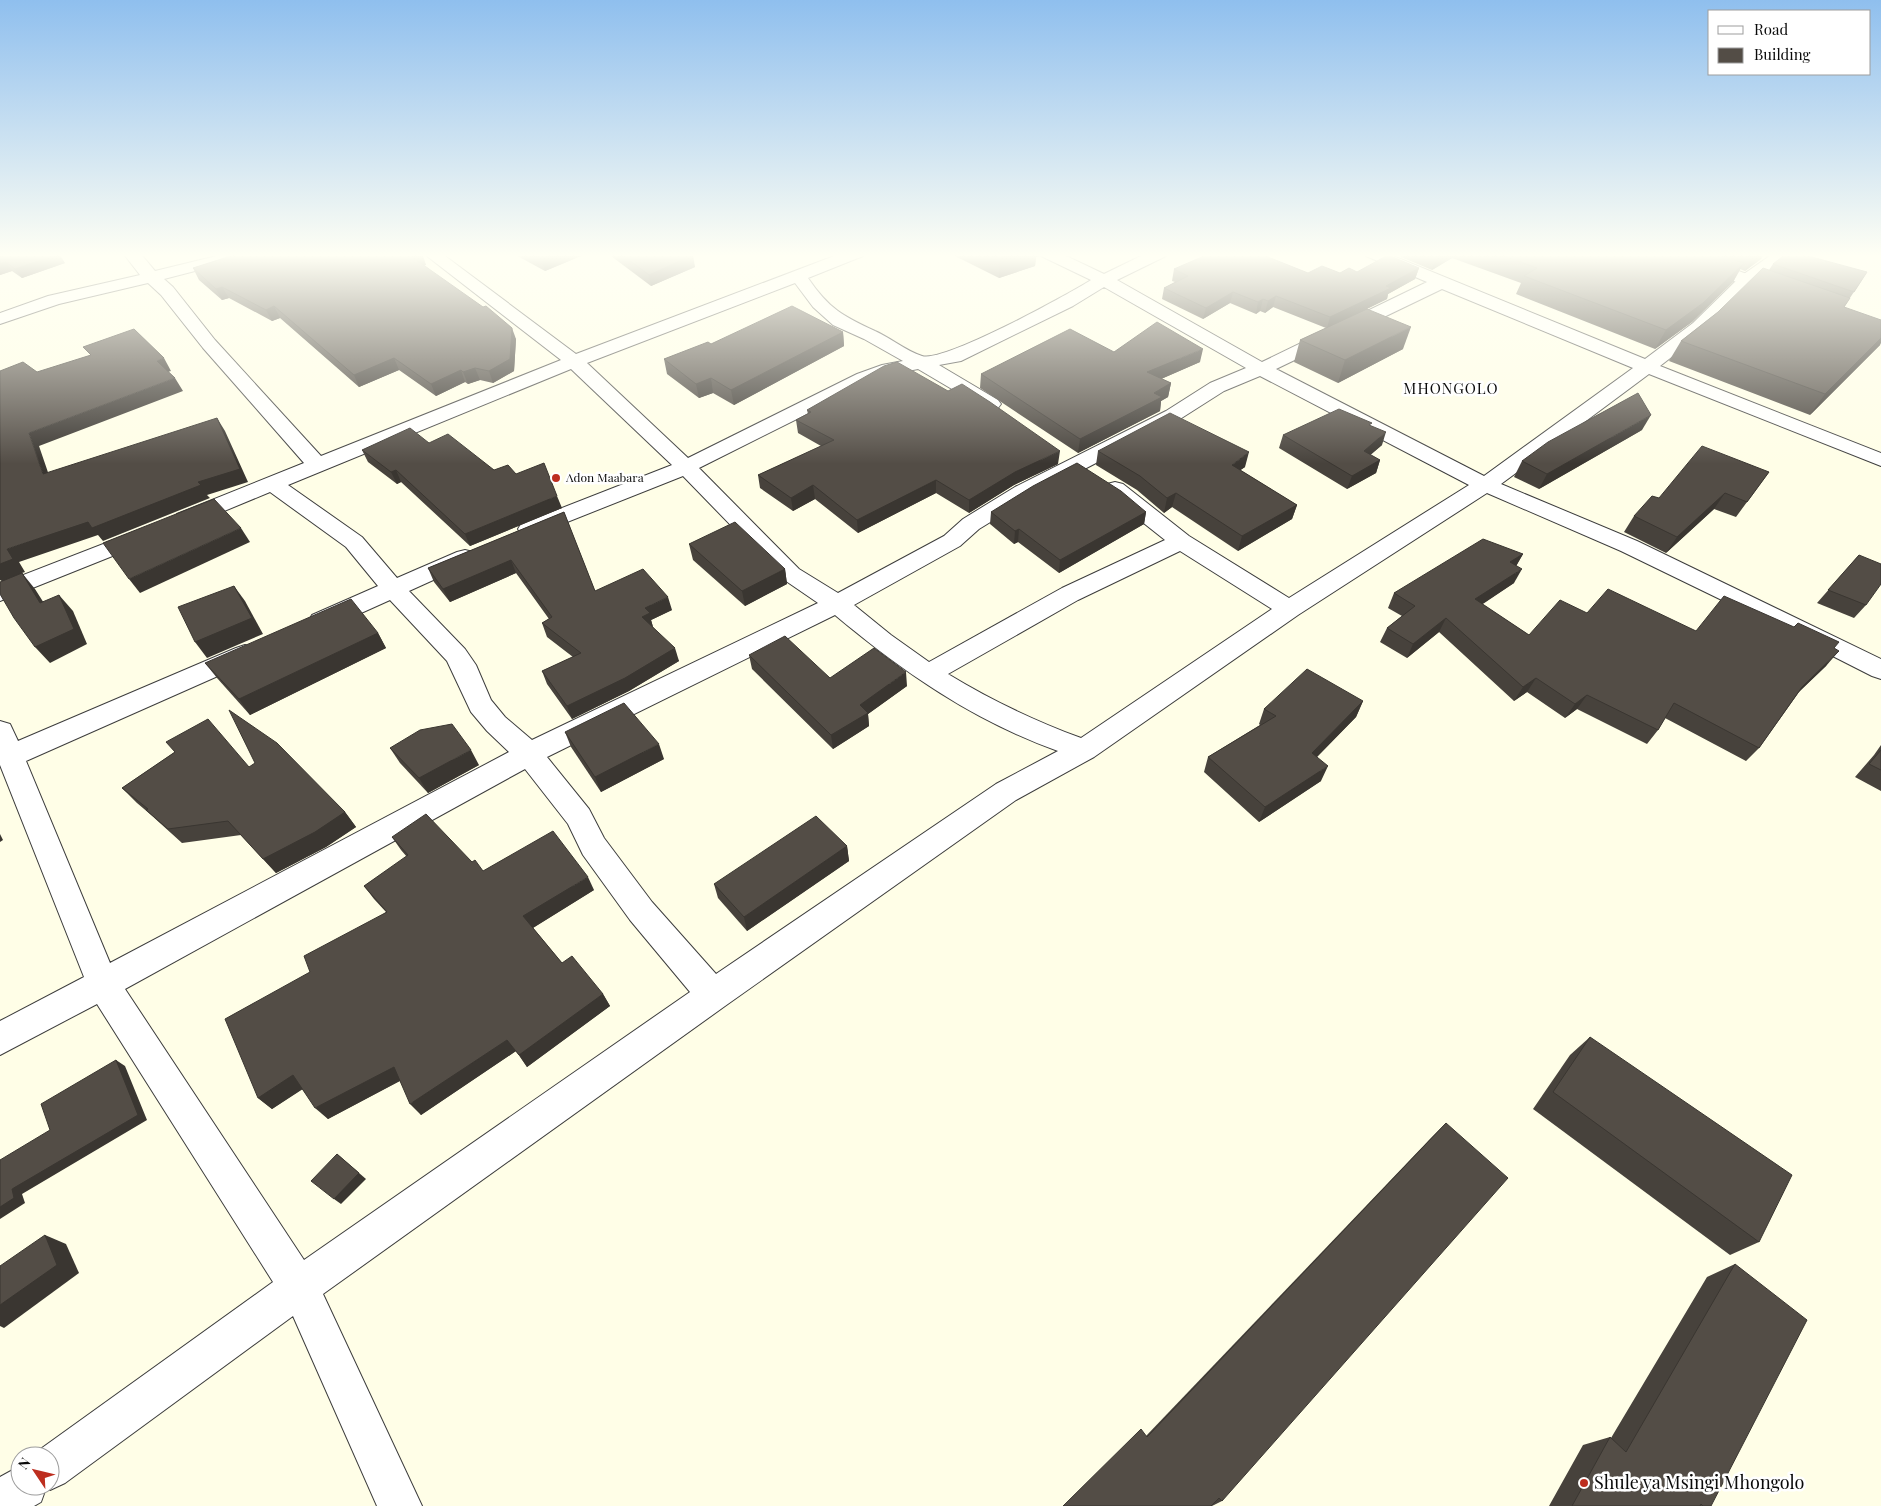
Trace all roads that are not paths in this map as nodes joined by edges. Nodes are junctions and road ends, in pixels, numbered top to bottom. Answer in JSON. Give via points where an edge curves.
{"nodes":[{"id":1,"x":193,"y":323,"type":"edge"},
{"id":2,"x":524,"y":323,"type":"edge"},
{"id":3,"x":672,"y":323,"type":"edge"},
{"id":4,"x":845,"y":323,"type":"edge"},
{"id":5,"x":1023,"y":323,"type":"edge"},
{"id":6,"x":1180,"y":323,"type":"edge"},
{"id":7,"x":1356,"y":323,"type":"edge"},
{"id":8,"x":1541,"y":323,"type":"edge"},
{"id":9,"x":1702,"y":323,"type":"edge"},
{"id":10,"x":574,"y":361,"type":"junction"},
{"id":11,"x":924,"y":364,"type":"junction"},
{"id":12,"x":1648,"y":366,"type":"junction"},
{"id":13,"x":1261,"y":369,"type":"junction"},
{"id":14,"x":1006,"y":414,"type":"edge"},
{"id":15,"x":1070,"y":459,"type":"junction"},
{"id":16,"x":1881,"y":460,"type":"edge"},
{"id":17,"x":317,"y":465,"type":"junction"},
{"id":18,"x":686,"y":466,"type":"junction"},
{"id":19,"x":272,"y":484,"type":"junction"},
{"id":20,"x":1484,"y":484,"type":"junction"},
{"id":21,"x":511,"y":537,"type":"edge"},
{"id":22,"x":1181,"y":541,"type":"junction"},
{"id":23,"x":486,"y":548,"type":"edge"},
{"id":24,"x":393,"y":589,"type":"junction"},
{"id":25,"x":0,"y":594,"type":"edge"},
{"id":26,"x":836,"y":602,"type":"junction"},
{"id":27,"x":1289,"y":609,"type":"junction"},
{"id":28,"x":302,"y":629,"type":"edge"},
{"id":29,"x":265,"y":645,"type":"edge"},
{"id":30,"x":1877,"y":663,"type":"edge"},
{"id":31,"x":928,"y":674,"type":"junction"},
{"id":32,"x":5,"y":744,"type":"edge"},
{"id":33,"x":1084,"y":750,"type":"junction"},
{"id":34,"x":529,"y":754,"type":"junction"},
{"id":35,"x":103,"y":984,"type":"junction"},
{"id":36,"x":713,"y":995,"type":"junction"},
{"id":37,"x":0,"y":1039,"type":"edge"},
{"id":38,"x":300,"y":1288,"type":"junction"},
{"id":39,"x":60,"y":1461,"type":"edge"},
{"id":40,"x":11,"y":1496,"type":"edge"},
{"id":41,"x":0,"y":1504,"type":"edge"},
{"id":42,"x":400,"y":1506,"type":"edge"}],
"edges":[{"from":1,"to":17,"type":"street"},
{"from":2,"to":10,"type":"street"},
{"from":3,"to":10,"type":"street"},
{"from":4,"to":11,"type":"street"},
{"from":5,"to":11,"type":"street","via":[[954,357]]},
{"from":6,"to":13,"type":"street"},
{"from":7,"to":13,"type":"street"},
{"from":8,"to":12,"type":"street"},
{"from":9,"to":12,"type":"street"},
{"from":10,"to":17,"type":"street"},
{"from":10,"to":18,"type":"street"},
{"from":11,"to":14,"type":"street"},
{"from":11,"to":18,"type":"street","via":[[864,378]]},
{"from":12,"to":16,"type":"street"},
{"from":12,"to":20,"type":"street"},
{"from":13,"to":15,"type":"street","via":[[1217,387],[1173,415]]},
{"from":13,"to":20,"type":"street"},
{"from":15,"to":22,"type":"street","via":[[1128,497]]},
{"from":15,"to":26,"type":"street","via":[[970,524],[952,541],[869,588]]},
{"from":17,"to":19,"type":"street"},
{"from":18,"to":21,"type":"street"},
{"from":18,"to":26,"type":"street","via":[[791,574]]},
{"from":19,"to":24,"type":"street","via":[[354,542]]},
{"from":19,"to":25,"type":"street"},
{"from":20,"to":27,"type":"street"},
{"from":20,"to":30,"type":"street","via":[[1629,546]]},
{"from":22,"to":27,"type":"street"},
{"from":22,"to":31,"type":"street","via":[[1070,594]]},
{"from":23,"to":24,"type":"street"},
{"from":24,"to":28,"type":"street"},
{"from":24,"to":34,"type":"street","via":[[456,655],[480,705]]},
{"from":26,"to":31,"type":"street"},
{"from":26,"to":34,"type":"street"},
{"from":27,"to":33,"type":"street"},
{"from":29,"to":32,"type":"street"},
{"from":31,"to":33,"type":"street","via":[[984,708],[1037,733]]},
{"from":32,"to":35,"type":"street"},
{"from":33,"to":36,"type":"street","via":[[1006,792]]},
{"from":34,"to":35,"type":"street"},
{"from":34,"to":36,"type":"street","via":[[578,817],[592,846],[641,912]]},
{"from":35,"to":37,"type":"street"},
{"from":35,"to":38,"type":"street"},
{"from":36,"to":38,"type":"street"},
{"from":38,"to":39,"type":"street"},
{"from":38,"to":42,"type":"street"},
{"from":40,"to":41,"type":"street"}]}
